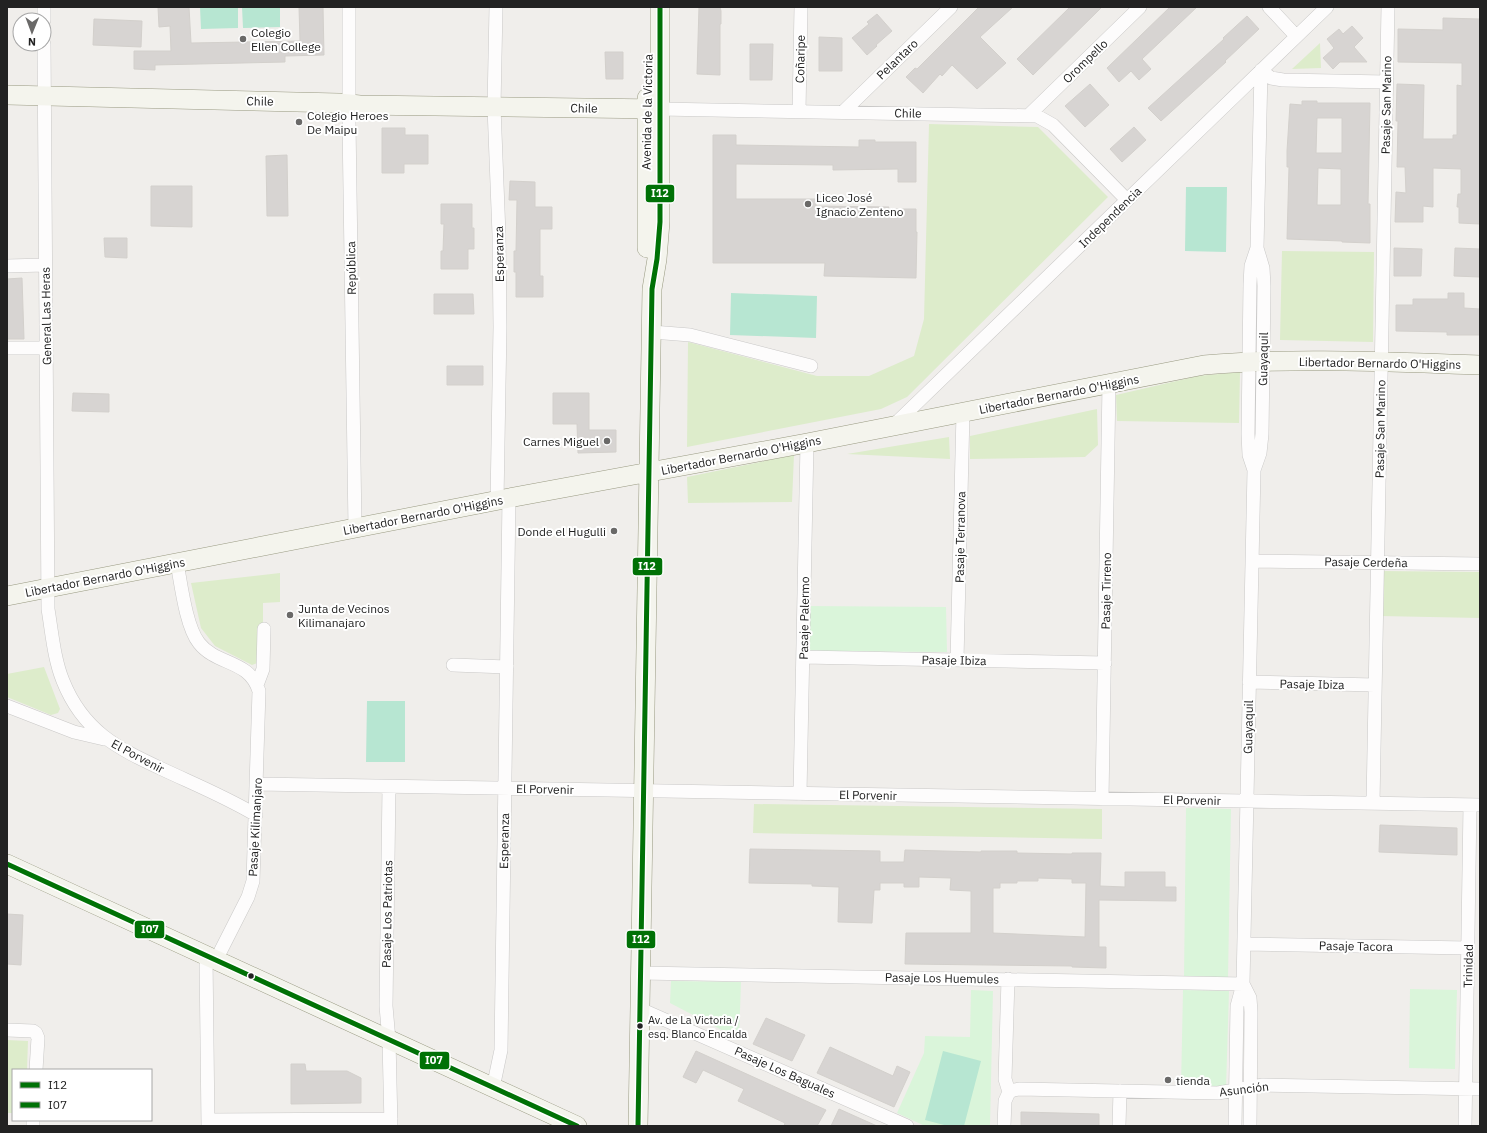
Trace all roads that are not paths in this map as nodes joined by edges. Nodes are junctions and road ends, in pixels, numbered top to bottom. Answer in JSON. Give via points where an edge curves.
{"nodes":[{"id":1,"x":349,"y":7,"type":"edge"},
{"id":2,"x":496,"y":7,"type":"edge"},
{"id":3,"x":648,"y":7,"type":"edge"},
{"id":4,"x":660,"y":7,"type":"edge"},
{"id":5,"x":801,"y":7,"type":"edge"},
{"id":6,"x":1140,"y":7,"type":"edge"},
{"id":7,"x":1269,"y":7,"type":"edge"},
{"id":8,"x":1327,"y":7,"type":"edge"},
{"id":9,"x":1388,"y":7,"type":"edge"},
{"id":10,"x":943,"y":10,"type":"edge"},
{"id":11,"x":1296,"y":36,"type":"junction"},
{"id":12,"x":44,"y":52,"type":"edge"},
{"id":13,"x":1262,"y":70,"type":"junction"},
{"id":14,"x":1386,"y":82,"type":"junction"},
{"id":15,"x":7,"y":95,"type":"edge"},
{"id":16,"x":44,"y":96,"type":"junction"},
{"id":17,"x":349,"y":104,"type":"junction"},
{"id":18,"x":494,"y":107,"type":"junction"},
{"id":19,"x":653,"y":109,"type":"junction"},
{"id":20,"x":799,"y":111,"type":"junction"},
{"id":21,"x":843,"y":112,"type":"junction"},
{"id":22,"x":1029,"y":115,"type":"junction"},
{"id":23,"x":1127,"y":200,"type":"junction"},
{"id":24,"x":45,"y":265,"type":"junction"},
{"id":25,"x":7,"y":266,"type":"edge"},
{"id":26,"x":652,"y":332,"type":"junction"},
{"id":27,"x":7,"y":348,"type":"edge"},
{"id":28,"x":46,"y":348,"type":"junction"},
{"id":29,"x":1256,"y":362,"type":"junction"},
{"id":30,"x":1381,"y":362,"type":"junction"},
{"id":31,"x":1480,"y":365,"type":"edge"},
{"id":32,"x":811,"y":366,"type":"dead end"},
{"id":33,"x":1110,"y":384,"type":"junction"},
{"id":34,"x":963,"y":413,"type":"junction"},
{"id":35,"x":893,"y":426,"type":"junction"},
{"id":36,"x":807,"y":443,"type":"junction"},
{"id":37,"x":649,"y":472,"type":"junction"},
{"id":38,"x":503,"y":499,"type":"junction"},
{"id":39,"x":355,"y":528,"type":"junction"},
{"id":40,"x":1252,"y":561,"type":"junction"},
{"id":41,"x":1377,"y":562,"type":"junction"},
{"id":42,"x":177,"y":563,"type":"junction"},
{"id":43,"x":1480,"y":564,"type":"edge"},
{"id":44,"x":48,"y":588,"type":"junction"},
{"id":45,"x":7,"y":596,"type":"edge"},
{"id":46,"x":264,"y":629,"type":"dead end"},
{"id":47,"x":803,"y":657,"type":"junction"},
{"id":48,"x":958,"y":660,"type":"junction"},
{"id":49,"x":1105,"y":663,"type":"junction"},
{"id":50,"x":453,"y":665,"type":"dead end"},
{"id":51,"x":506,"y":667,"type":"junction"},
{"id":52,"x":1249,"y":682,"type":"junction"},
{"id":53,"x":257,"y":685,"type":"junction"},
{"id":54,"x":1375,"y":685,"type":"junction"},
{"id":55,"x":7,"y":706,"type":"edge"},
{"id":56,"x":107,"y":740,"type":"junction"},
{"id":57,"x":257,"y":784,"type":"junction"},
{"id":58,"x":389,"y":787,"type":"junction"},
{"id":59,"x":505,"y":789,"type":"junction"},
{"id":60,"x":644,"y":791,"type":"junction"},
{"id":61,"x":800,"y":794,"type":"junction"},
{"id":62,"x":1102,"y":799,"type":"junction"},
{"id":63,"x":1247,"y":801,"type":"junction"},
{"id":64,"x":1373,"y":803,"type":"junction"},
{"id":65,"x":1475,"y":805,"type":"edge"},
{"id":66,"x":256,"y":815,"type":"junction"},
{"id":67,"x":7,"y":864,"type":"edge"},
{"id":68,"x":1244,"y":944,"type":"junction"},
{"id":69,"x":1468,"y":948,"type":"junction"},
{"id":70,"x":211,"y":958,"type":"junction"},
{"id":71,"x":641,"y":972,"type":"junction"},
{"id":72,"x":1008,"y":979,"type":"junction"},
{"id":73,"x":1243,"y":984,"type":"junction"},
{"id":74,"x":640,"y":1009,"type":"junction"},
{"id":75,"x":7,"y":1030,"type":"edge"},
{"id":76,"x":390,"y":1040,"type":"junction"},
{"id":77,"x":36,"y":1069,"type":"edge"},
{"id":78,"x":493,"y":1088,"type":"junction"},
{"id":79,"x":1250,"y":1088,"type":"junction"},
{"id":80,"x":1465,"y":1088,"type":"junction"},
{"id":81,"x":1480,"y":1089,"type":"edge"},
{"id":82,"x":1235,"y":1090,"type":"junction"},
{"id":83,"x":1120,"y":1091,"type":"junction"},
{"id":84,"x":1009,"y":1092,"type":"junction"},
{"id":85,"x":208,"y":1123,"type":"edge"},
{"id":86,"x":391,"y":1123,"type":"edge"},
{"id":87,"x":577,"y":1126,"type":"edge"},
{"id":88,"x":638,"y":1126,"type":"edge"},
{"id":89,"x":907,"y":1126,"type":"edge"},
{"id":90,"x":1004,"y":1126,"type":"edge"},
{"id":91,"x":1119,"y":1126,"type":"edge"},
{"id":92,"x":1235,"y":1126,"type":"edge"},
{"id":93,"x":1250,"y":1126,"type":"edge"},
{"id":94,"x":1465,"y":1126,"type":"edge"}],
"edges":[{"from":1,"to":17,"type":"street","name":"República"},
{"from":2,"to":18,"type":"street","name":"Esperanza"},
{"from":3,"to":19,"type":"street","name":"Avenida de la Victoria"},
{"from":4,"to":19,"type":"street","name":"Avenida de la Victoria"},
{"from":5,"to":20,"type":"street","name":"Coñaripe"},
{"from":6,"to":22,"type":"street","name":"Orompello"},
{"from":7,"to":11,"type":"street"},
{"from":8,"to":11,"type":"street","name":"Independencia"},
{"from":9,"to":14,"type":"street","name":"Pasaje San Marino"},
{"from":10,"to":21,"type":"street","name":"Pelantaro"},
{"from":11,"to":13,"type":"street","name":"Independencia"},
{"from":12,"to":16,"type":"street","name":"General Las Heras"},
{"from":13,"to":14,"type":"street","via":[[1271,78],[1283,80]]},
{"from":13,"to":23,"type":"street","name":"Independencia"},
{"from":13,"to":29,"type":"street","name":"Guayaquil","via":[[1257,248],[1263,268],[1264,286]]},
{"from":14,"to":30,"type":"street","name":"Pasaje San Marino"},
{"from":15,"to":16,"type":"street","name":"Chile"},
{"from":16,"to":17,"type":"street","name":"Chile"},
{"from":16,"to":24,"type":"street","name":"General Las Heras"},
{"from":17,"to":18,"type":"street","name":"Chile"},
{"from":17,"to":39,"type":"street","name":"República"},
{"from":18,"to":19,"type":"street","name":"Chile"},
{"from":18,"to":38,"type":"street","name":"Esperanza"},
{"from":19,"to":20,"type":"street","name":"Chile"},
{"from":19,"to":26,"type":"street","name":"Avenida de la Victoria","via":[[660,222],[652,289]]},
{"from":20,"to":21,"type":"street","name":"Chile"},
{"from":21,"to":22,"type":"street","name":"Chile"},
{"from":22,"to":23,"type":"street","name":"Chile","via":[[1043,118],[1053,125]]},
{"from":23,"to":35,"type":"street","name":"Independencia"},
{"from":24,"to":25,"type":"street"},
{"from":24,"to":28,"type":"street","name":"General Las Heras"},
{"from":26,"to":32,"type":"street","via":[[690,335]]},
{"from":26,"to":37,"type":"street","name":"Avenida de la Victoria"},
{"from":27,"to":28,"type":"street"},
{"from":28,"to":44,"type":"street","name":"General Las Heras"},
{"from":29,"to":30,"type":"street","name":"Libertador Bernardo O'Higgins"},
{"from":29,"to":33,"type":"street","name":"Libertador Bernardo O'Higgins","via":[[1204,365]]},
{"from":29,"to":40,"type":"street","name":"Guayaquil","via":[[1262,443],[1254,470]]},
{"from":30,"to":31,"type":"street","name":"Libertador Bernardo O'Higgins"},
{"from":30,"to":41,"type":"street","name":"Pasaje San Marino"},
{"from":33,"to":34,"type":"street","name":"Libertador Bernardo O'Higgins"},
{"from":33,"to":49,"type":"street","name":"Pasaje Tirreno"},
{"from":34,"to":35,"type":"street","name":"Libertador Bernardo O'Higgins"},
{"from":34,"to":48,"type":"street","name":"Pasaje Terranova"},
{"from":35,"to":36,"type":"street","name":"Libertador Bernardo O'Higgins"},
{"from":36,"to":37,"type":"street","name":"Libertador Bernardo O'Higgins"},
{"from":36,"to":47,"type":"street","name":"Pasaje Palermo"},
{"from":37,"to":38,"type":"street","name":"Libertador Bernardo O'Higgins"},
{"from":37,"to":60,"type":"street","name":"Avenida de la Victoria"},
{"from":38,"to":39,"type":"street","name":"Libertador Bernardo O'Higgins"},
{"from":38,"to":51,"type":"street","name":"Esperanza"},
{"from":39,"to":42,"type":"street","name":"Libertador Bernardo O'Higgins"},
{"from":40,"to":41,"type":"street","name":"Pasaje Cerdeña"},
{"from":40,"to":52,"type":"street","name":"Guayaquil"},
{"from":41,"to":43,"type":"street","name":"Pasaje Cerdeña"},
{"from":41,"to":54,"type":"street","name":"Pasaje San Marino"},
{"from":42,"to":44,"type":"street","name":"Libertador Bernardo O'Higgins"},
{"from":42,"to":53,"type":"street","via":[[194,637],[209,653],[244,669]]},
{"from":44,"to":45,"type":"street","name":"Libertador Bernardo O'Higgins"},
{"from":44,"to":56,"type":"street","name":"El Porvenir","via":[[48,609],[63,681],[81,714]]},
{"from":46,"to":53,"type":"street","name":"Pasaje Kilimanjaro","via":[[263,669]]},
{"from":47,"to":48,"type":"street","name":"Pasaje Ibiza"},
{"from":47,"to":61,"type":"street","name":"Pasaje Palermo"},
{"from":48,"to":49,"type":"street","name":"Pasaje Ibiza"},
{"from":49,"to":62,"type":"street","name":"Pasaje Tirreno"},
{"from":50,"to":51,"type":"street"},
{"from":51,"to":59,"type":"street","name":"Esperanza"},
{"from":52,"to":54,"type":"street","name":"Pasaje Ibiza"},
{"from":52,"to":63,"type":"street","name":"Guayaquil"},
{"from":53,"to":57,"type":"street","name":"Pasaje Kilimanjaro","via":[[260,698]]},
{"from":54,"to":64,"type":"street","name":"Pasaje San Marino"},
{"from":55,"to":56,"type":"street","via":[[74,732]]},
{"from":56,"to":66,"type":"street","name":"El Porvenir","via":[[128,753]]},
{"from":57,"to":58,"type":"street","name":"El Porvenir"},
{"from":57,"to":66,"type":"street","name":"Pasaje Kilimanjaro"},
{"from":58,"to":59,"type":"street","name":"El Porvenir"},
{"from":58,"to":76,"type":"street","name":"Pasaje Los Patriotas","via":[[386,1006]]},
{"from":59,"to":60,"type":"street","name":"El Porvenir"},
{"from":59,"to":78,"type":"street","name":"Esperanza","via":[[501,1050]]},
{"from":60,"to":61,"type":"street","name":"El Porvenir"},
{"from":60,"to":71,"type":"street","name":"Avenida de la Victoria"},
{"from":61,"to":62,"type":"street","name":"El Porvenir"},
{"from":62,"to":63,"type":"street","name":"El Porvenir"},
{"from":63,"to":64,"type":"street","name":"El Porvenir"},
{"from":63,"to":68,"type":"street","name":"Guayaquil"},
{"from":64,"to":65,"type":"street","name":"El Porvenir"},
{"from":65,"to":69,"type":"street","name":"Trinidad"},
{"from":66,"to":70,"type":"street","name":"Pasaje Kilimanjaro","via":[[251,889]]},
{"from":67,"to":70,"type":"street"},
{"from":68,"to":69,"type":"street","name":"Pasaje Tacora"},
{"from":68,"to":73,"type":"street","name":"Guayaquil"},
{"from":69,"to":80,"type":"street","name":"Trinidad"},
{"from":70,"to":76,"type":"street"},
{"from":70,"to":85,"type":"street","name":"Pasaje Kilimanjaro"},
{"from":71,"to":72,"type":"street","name":"Pasaje Los Huemules"},
{"from":71,"to":74,"type":"street","name":"Avenida de la Victoria"},
{"from":72,"to":73,"type":"street","name":"Pasaje Los Huemules"},
{"from":72,"to":84,"type":"street","via":[[1005,1079]]},
{"from":73,"to":79,"type":"street","name":"Guayaquil","via":[[1251,1005]]},
{"from":73,"to":82,"type":"street","name":"Guayaquil","via":[[1237,1006]]},
{"from":74,"to":88,"type":"street","name":"Avenida de la Victoria"},
{"from":74,"to":89,"type":"street","name":"Pasaje Los Baguales"},
{"from":75,"to":77,"type":"street","via":[[36,1033]]},
{"from":76,"to":78,"type":"street"},
{"from":76,"to":86,"type":"street","name":"Pasaje Los Patriotas"},
{"from":78,"to":87,"type":"street"},
{"from":79,"to":80,"type":"street","name":"Asunción"},
{"from":79,"to":82,"type":"street","name":"Asunción"},
{"from":79,"to":93,"type":"street","name":"Guayaquil"},
{"from":80,"to":81,"type":"street","name":"Asunción"},
{"from":80,"to":94,"type":"street","name":"Trinidad"},
{"from":82,"to":83,"type":"street","name":"Asunción","via":[[1218,1093]]},
{"from":82,"to":92,"type":"street","name":"Guayaquil"},
{"from":83,"to":84,"type":"street","name":"Asunción","via":[[1019,1089]]},
{"from":83,"to":91,"type":"street"},
{"from":84,"to":90,"type":"street","via":[[1005,1101]]},
{"from":85,"to":86,"type":"street"}]}
